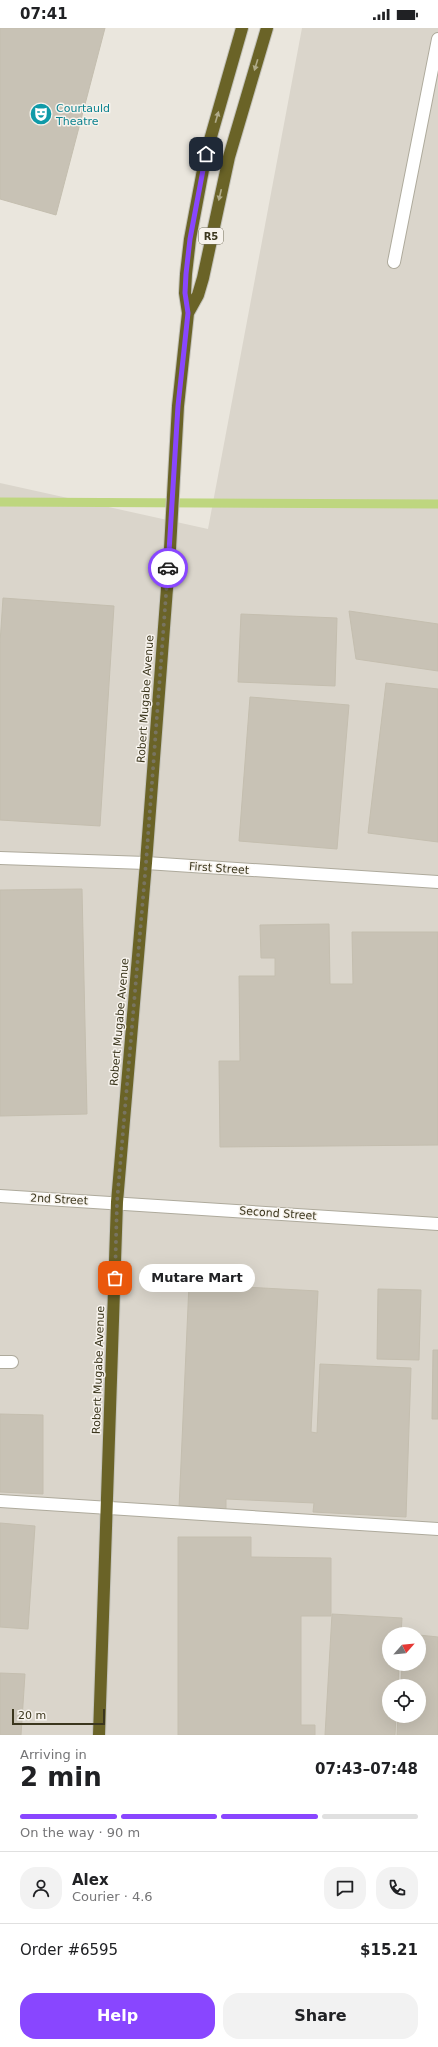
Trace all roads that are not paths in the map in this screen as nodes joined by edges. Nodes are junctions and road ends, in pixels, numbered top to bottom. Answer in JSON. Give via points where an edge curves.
{"nodes":[{"id":1,"x":242,"y":28,"type":"edge"},
{"id":2,"x":267,"y":28,"type":"edge"},
{"id":3,"x":438,"y":39,"type":"edge"},
{"id":4,"x":394,"y":262,"type":"dead end"},
{"id":5,"x":188,"y":313,"type":"junction"},
{"id":6,"x":0,"y":858,"type":"edge"},
{"id":7,"x":146,"y":863,"type":"junction"},
{"id":8,"x":438,"y":882,"type":"edge"},
{"id":9,"x":0,"y":1196,"type":"edge"},
{"id":10,"x":117,"y":1202,"type":"junction"},
{"id":11,"x":438,"y":1224,"type":"edge"},
{"id":12,"x":0,"y":1362,"type":"edge"},
{"id":13,"x":12,"y":1362,"type":"dead end"},
{"id":14,"x":0,"y":1501,"type":"edge"},
{"id":15,"x":107,"y":1507,"type":"junction"},
{"id":16,"x":438,"y":1529,"type":"edge"},
{"id":17,"x":99,"y":1735,"type":"edge"}],
"edges":[{"from":5,"to":1,"type":"highway","name":"Robert Mugabe Avenue","number":"R5","one_way":true,"via":[[185,293],[190,239],[206,154]]},
{"from":2,"to":5,"type":"highway","name":"Robert Mugabe Avenue","number":"R5","one_way":true,"via":[[229,157],[203,278],[198,295]]},
{"from":3,"to":4,"type":"street"},
{"from":5,"to":7,"type":"highway","name":"Robert Mugabe Avenue","number":"R5","via":[[178,406],[170,549]]},
{"from":6,"to":7,"type":"street","name":"First Street"},
{"from":7,"to":8,"type":"street","name":"First Street"},
{"from":7,"to":10,"type":"highway","name":"Robert Mugabe Avenue","number":"R5"},
{"from":9,"to":10,"type":"street","name":"2nd Street"},
{"from":10,"to":11,"type":"street","name":"Second Street"},
{"from":10,"to":15,"type":"highway","name":"Robert Mugabe Avenue","number":"R5"},
{"from":12,"to":13,"type":"street"},
{"from":14,"to":15,"type":"street"},
{"from":15,"to":16,"type":"street"},
{"from":15,"to":17,"type":"highway","name":"Robert Mugabe Avenue","number":"R5"}]}
